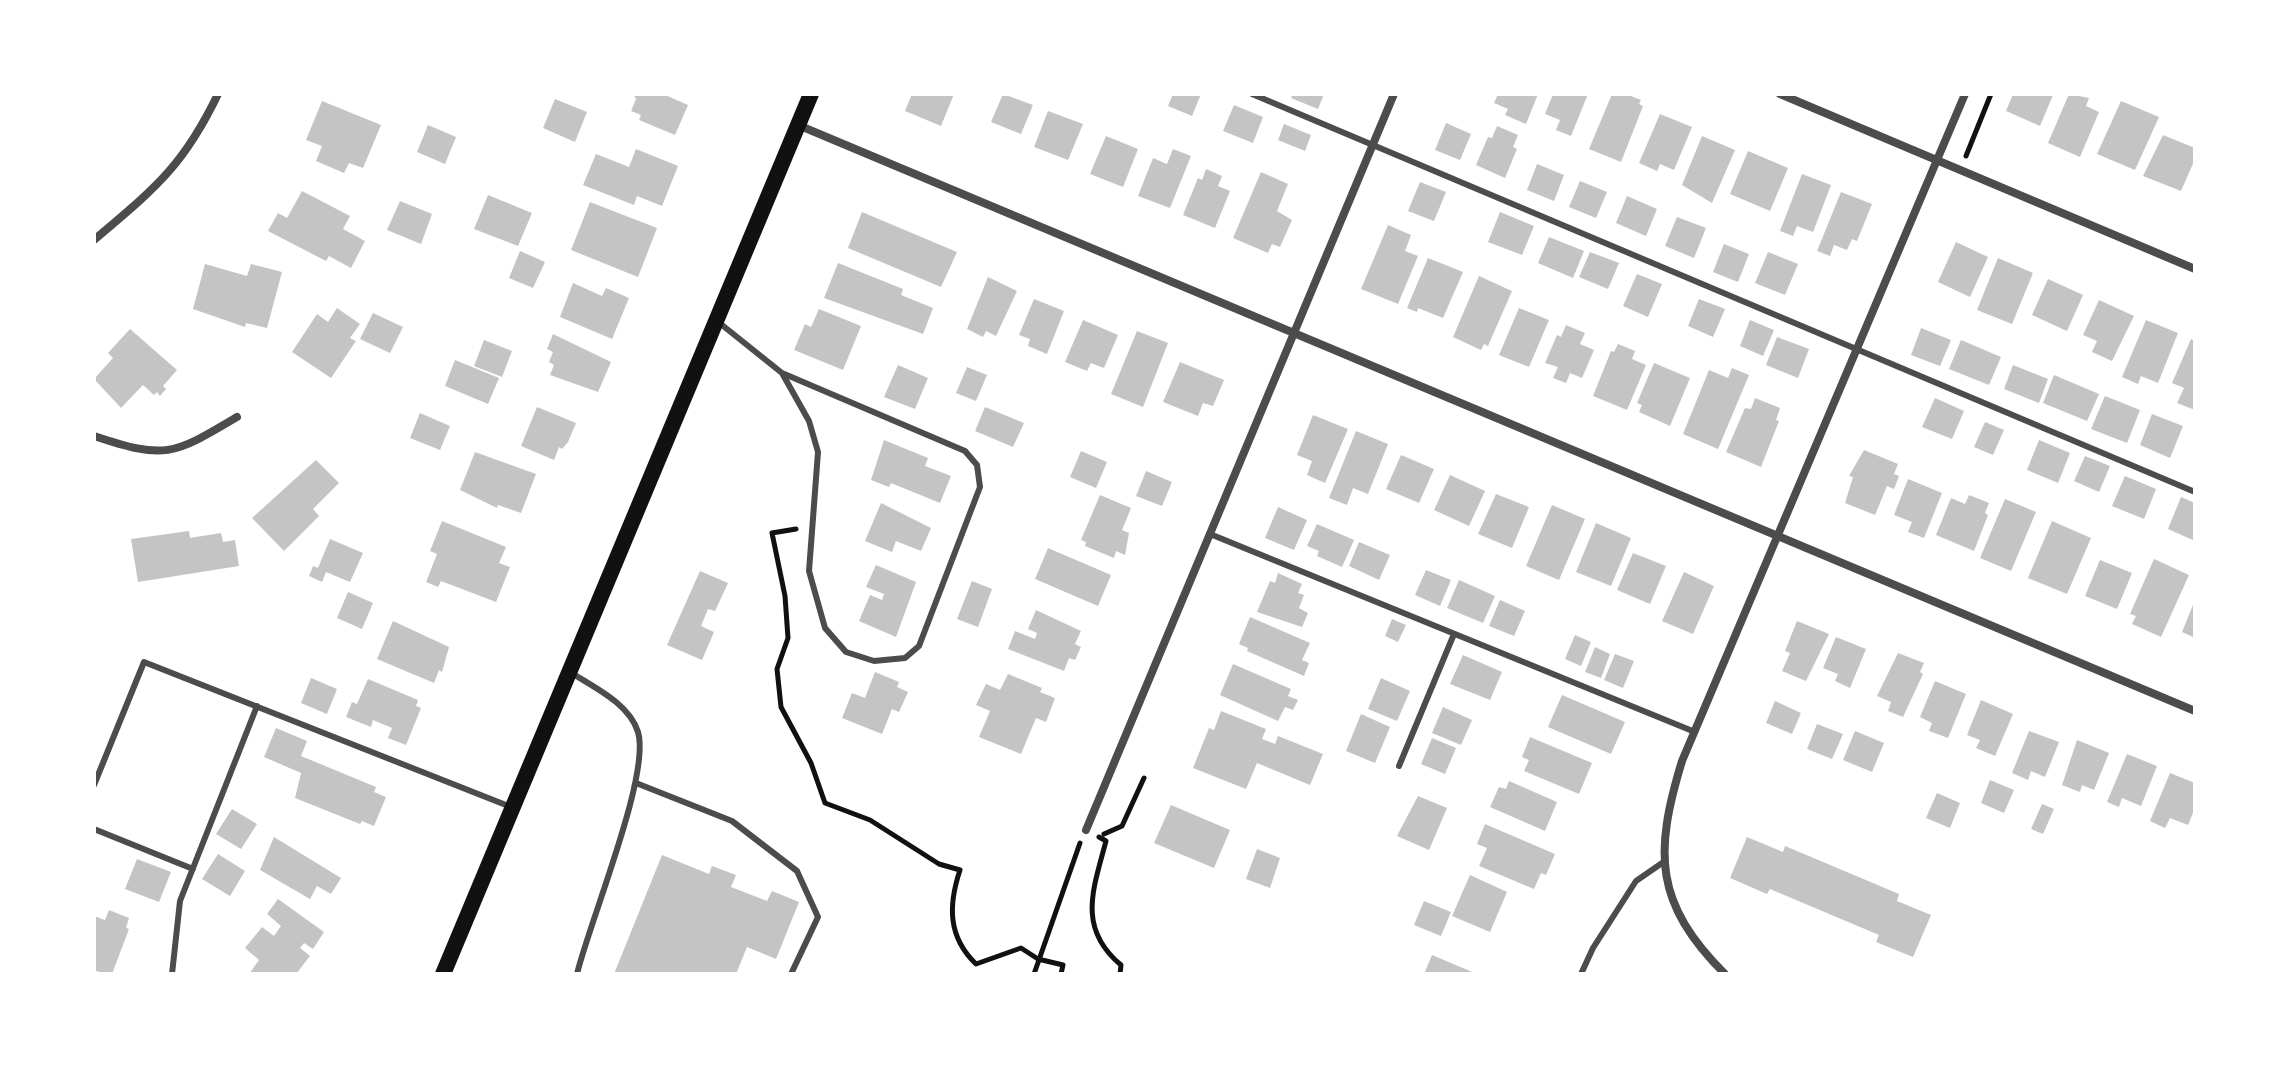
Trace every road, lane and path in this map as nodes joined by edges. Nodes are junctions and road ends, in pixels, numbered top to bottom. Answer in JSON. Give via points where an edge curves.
{"nodes":[{"id":1,"x":218,"y":94,"type":"edge"},
{"id":2,"x":811,"y":94,"type":"edge"},
{"id":3,"x":1252,"y":94,"type":"edge"},
{"id":4,"x":1394,"y":94,"type":"edge"},
{"id":5,"x":1780,"y":94,"type":"edge"},
{"id":6,"x":1965,"y":94,"type":"edge"},
{"id":7,"x":1991,"y":94,"type":"edge"},
{"id":8,"x":798,"y":125,"type":"junction"},
{"id":9,"x":1374,"y":144,"type":"junction"},
{"id":10,"x":1937,"y":160,"type":"junction"},
{"id":11,"x":1960,"y":170,"type":"junction"},
{"id":12,"x":94,"y":240,"type":"edge"},
{"id":13,"x":2195,"y":269,"type":"edge"},
{"id":14,"x":717,"y":321,"type":"junction"},
{"id":15,"x":1295,"y":334,"type":"junction"},
{"id":16,"x":1856,"y":351,"type":"junction"},
{"id":17,"x":782,"y":373,"type":"junction"},
{"id":18,"x":237,"y":417,"type":"dead end"},
{"id":19,"x":94,"y":436,"type":"edge"},
{"id":20,"x":2195,"y":492,"type":"edge"},
{"id":21,"x":812,"y":525,"type":"junction"},
{"id":22,"x":1210,"y":534,"type":"junction"},
{"id":23,"x":1778,"y":536,"type":"junction"},
{"id":24,"x":1454,"y":634,"type":"junction"},
{"id":25,"x":570,"y":672,"type":"junction"},
{"id":26,"x":257,"y":706,"type":"junction"},
{"id":27,"x":2195,"y":711,"type":"edge"},
{"id":28,"x":1695,"y":732,"type":"junction"},
{"id":29,"x":1399,"y":766,"type":"dead end"},
{"id":30,"x":1144,"y":778,"type":"dead end"},
{"id":31,"x":636,"y":783,"type":"junction"},
{"id":32,"x":94,"y":785,"type":"edge"},
{"id":33,"x":513,"y":808,"type":"junction"},
{"id":34,"x":94,"y":829,"type":"edge"},
{"id":35,"x":1086,"y":830,"type":"dead end"},
{"id":36,"x":1098,"y":836,"type":"junction"},
{"id":37,"x":1665,"y":861,"type":"junction"},
{"id":38,"x":193,"y":869,"type":"junction"},
{"id":39,"x":1038,"y":959,"type":"junction"},
{"id":40,"x":172,"y":974,"type":"edge"},
{"id":41,"x":443,"y":974,"type":"edge"},
{"id":42,"x":577,"y":974,"type":"edge"},
{"id":43,"x":791,"y":974,"type":"edge"},
{"id":44,"x":1034,"y":974,"type":"edge"},
{"id":45,"x":1061,"y":974,"type":"edge"},
{"id":46,"x":1120,"y":974,"type":"edge"},
{"id":47,"x":1581,"y":974,"type":"edge"},
{"id":48,"x":1725,"y":974,"type":"edge"}],
"edges":[{"from":1,"to":12,"type":"street","via":[[201,130],[166,179]]},
{"from":2,"to":8,"type":"main road"},
{"from":3,"to":9,"type":"lane"},
{"from":4,"to":9,"type":"street"},
{"from":5,"to":10,"type":"street"},
{"from":6,"to":10,"type":"street"},
{"from":7,"to":11,"type":"path"},
{"from":8,"to":14,"type":"main road"},
{"from":8,"to":15,"type":"street"},
{"from":9,"to":15,"type":"street"},
{"from":9,"to":16,"type":"lane"},
{"from":10,"to":11,"type":"street"},
{"from":10,"to":16,"type":"street"},
{"from":11,"to":13,"type":"street"},
{"from":14,"to":17,"type":"lane"},
{"from":14,"to":25,"type":"main road"},
{"from":15,"to":22,"type":"street"},
{"from":15,"to":23,"type":"street"},
{"from":16,"to":20,"type":"lane"},
{"from":16,"to":23,"type":"street"},
{"from":17,"to":21,"type":"lane","via":[[809,421],[818,452]]},
{"from":17,"to":21,"type":"lane","via":[[965,451],[977,465],[980,487],[919,646],[905,658],[874,661],[846,652],[825,628],[809,571]]},
{"from":18,"to":19,"type":"street","via":[[172,452],[141,452]]},
{"from":21,"to":39,"type":"path","via":[[772,533],[788,638],[777,669],[781,707],[825,803],[870,820],[939,864],[960,870],[950,914],[959,949],[976,964],[1021,948]]},
{"from":22,"to":24,"type":"lane"},
{"from":22,"to":35,"type":"street"},
{"from":23,"to":27,"type":"street"},
{"from":23,"to":28,"type":"street"},
{"from":24,"to":28,"type":"lane"},
{"from":24,"to":29,"type":"lane"},
{"from":25,"to":31,"type":"lane","via":[[619,704],[638,732]]},
{"from":25,"to":33,"type":"main road"},
{"from":26,"to":32,"type":"lane","via":[[144,662]]},
{"from":26,"to":33,"type":"lane"},
{"from":26,"to":38,"type":"lane"},
{"from":28,"to":37,"type":"street","via":[[1668,806]]},
{"from":30,"to":36,"type":"path","via":[[1122,826]]},
{"from":31,"to":42,"type":"lane"},
{"from":31,"to":43,"type":"lane","via":[[732,821],[797,871],[818,917]]},
{"from":33,"to":41,"type":"main road"},
{"from":34,"to":38,"type":"lane"},
{"from":36,"to":39,"type":"path","via":[[1079,844]]},
{"from":36,"to":46,"type":"path","via":[[1106,841],[1092,893],[1092,926],[1103,950],[1121,965]]},
{"from":37,"to":47,"type":"lane","via":[[1636,881]]},
{"from":37,"to":48,"type":"street","via":[[1665,882],[1677,915]]},
{"from":38,"to":40,"type":"lane","via":[[180,901]]},
{"from":39,"to":44,"type":"path"},
{"from":39,"to":45,"type":"path","via":[[1063,965]]}]}
